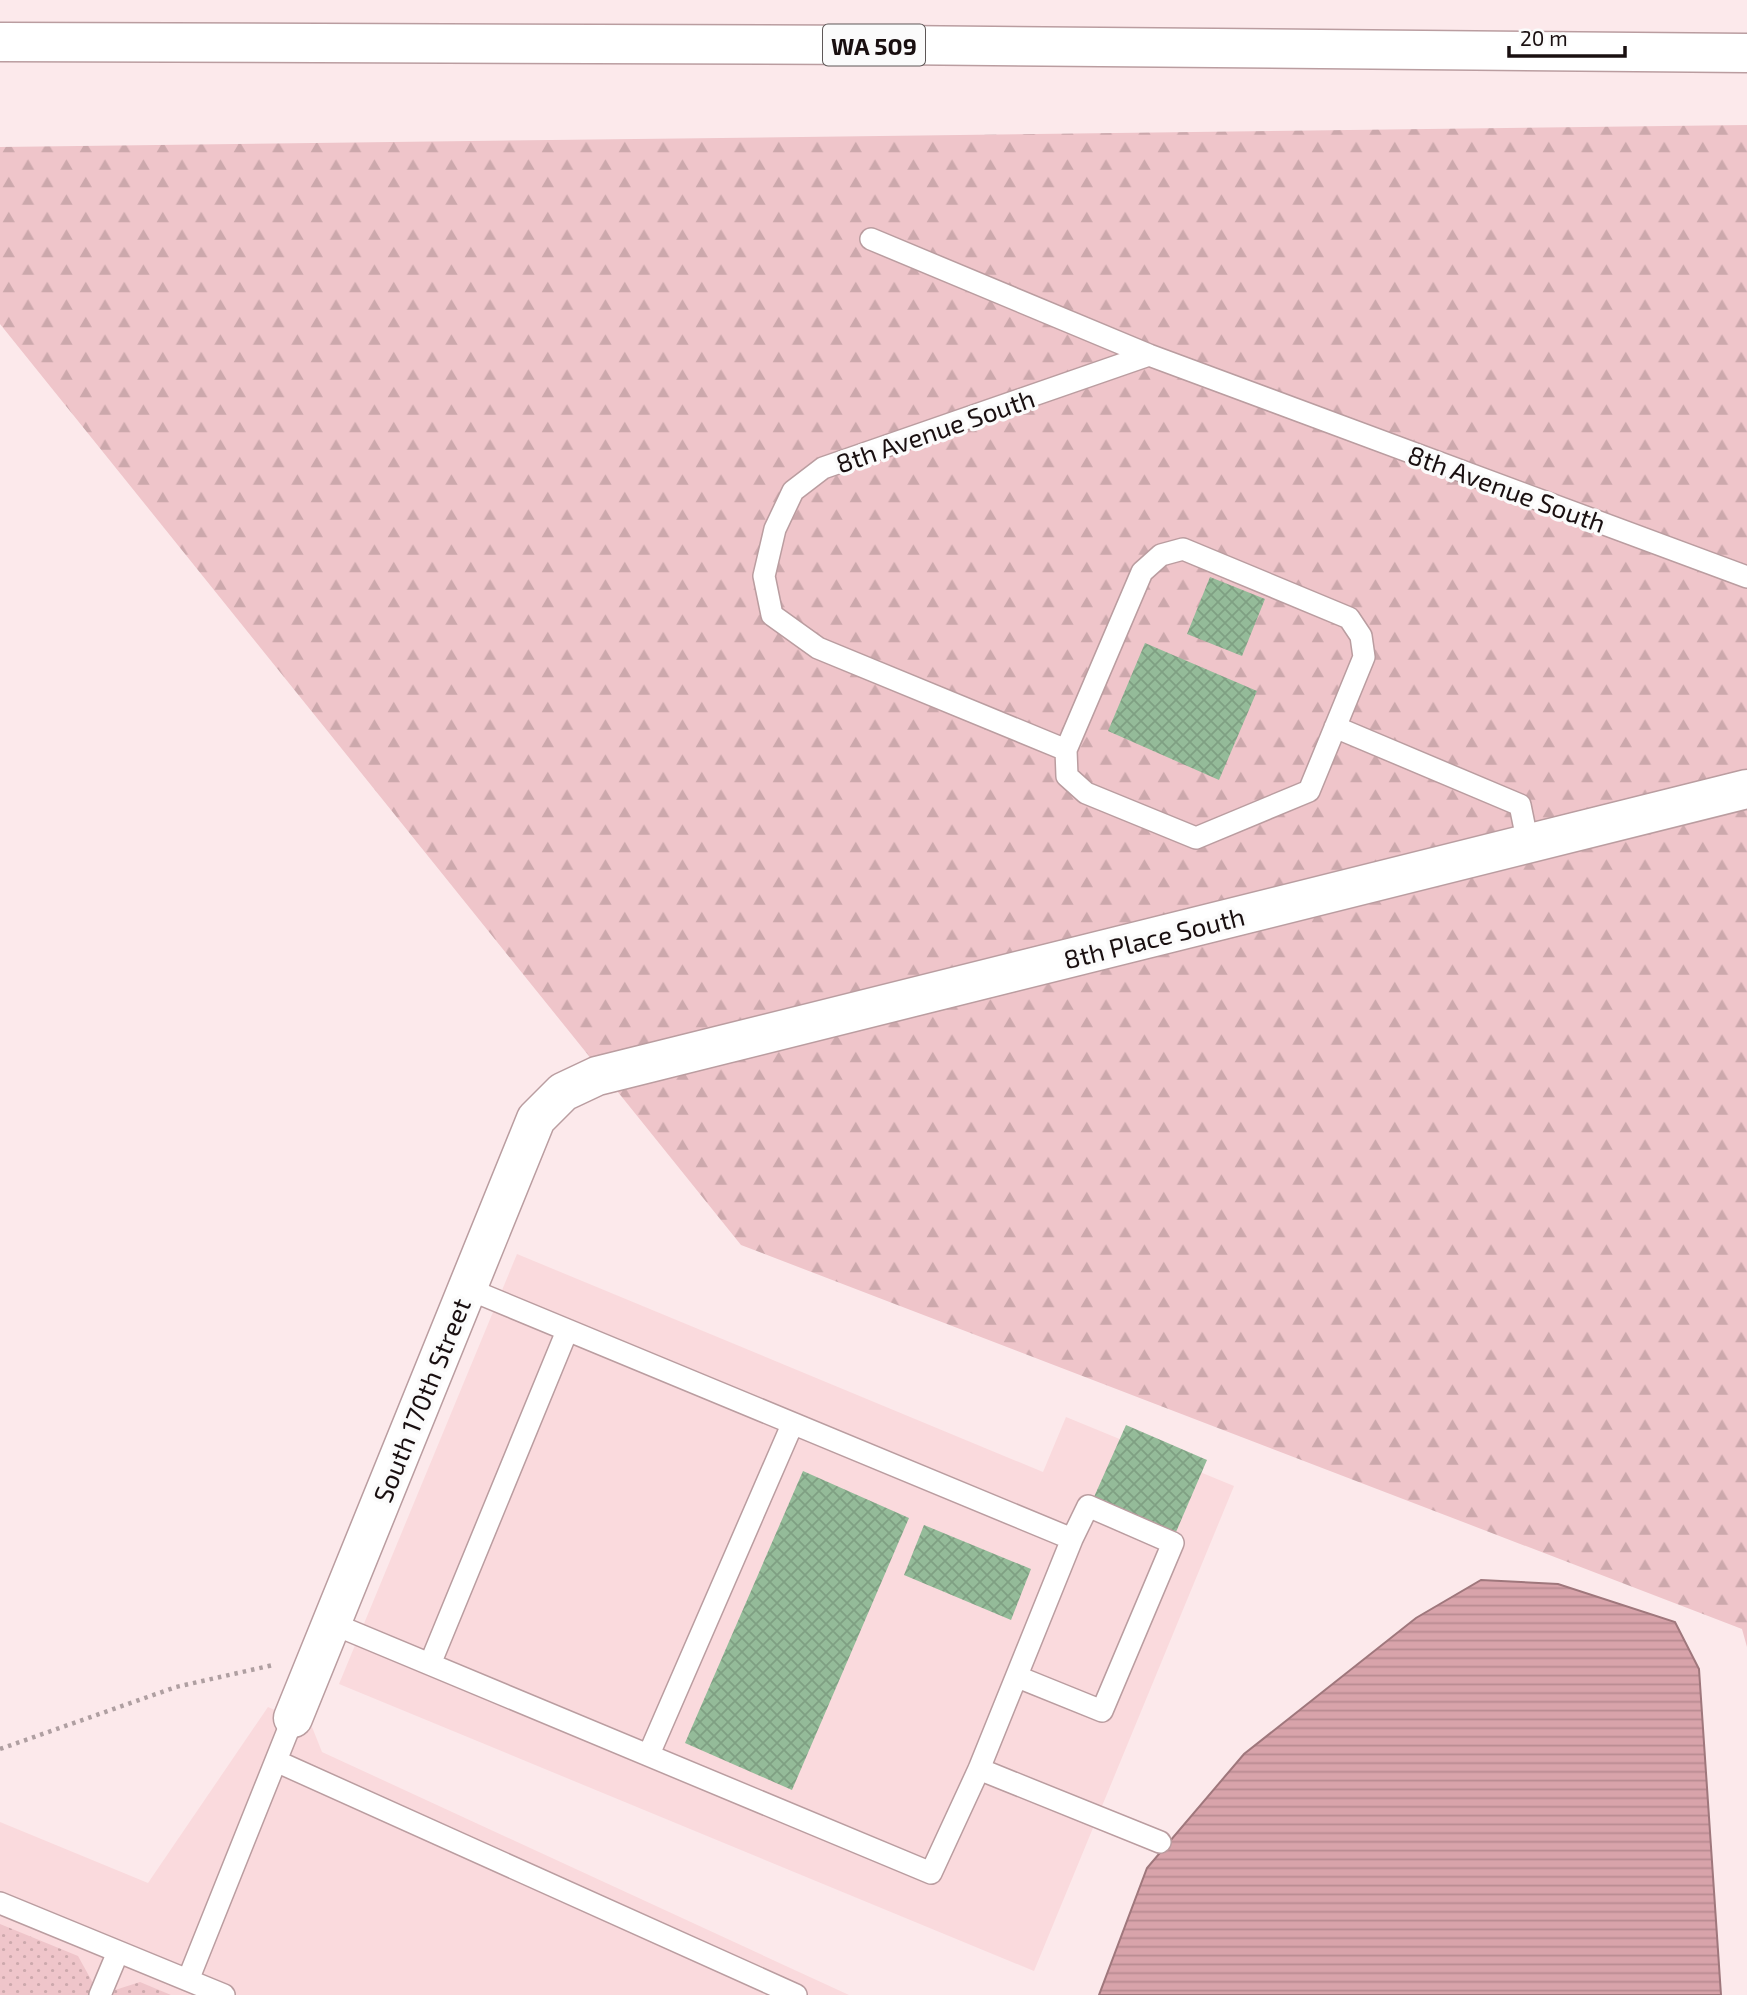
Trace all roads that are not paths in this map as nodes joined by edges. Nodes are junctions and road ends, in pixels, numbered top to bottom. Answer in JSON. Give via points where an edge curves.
{"nodes":[{"id":1,"x":0,"y":42,"type":"edge"},
{"id":2,"x":1747,"y":53,"type":"edge"},
{"id":3,"x":871,"y":239,"type":"dead end"},
{"id":4,"x":1149,"y":355,"type":"junction"},
{"id":5,"x":1747,"y":577,"type":"edge"},
{"id":6,"x":1335,"y":727,"type":"junction"},
{"id":7,"x":1066,"y":750,"type":"junction"},
{"id":8,"x":1747,"y":789,"type":"edge"},
{"id":9,"x":1528,"y":844,"type":"junction"},
{"id":10,"x":563,"y":1092,"type":"joint"},
{"id":11,"x":466,"y":1288,"type":"junction"},
{"id":12,"x":567,"y":1331,"type":"junction"},
{"id":13,"x":792,"y":1425,"type":"junction"},
{"id":14,"x":1072,"y":1539,"type":"junction"},
{"id":15,"x":325,"y":1639,"type":"junction"},
{"id":16,"x":430,"y":1664,"type":"junction"},
{"id":17,"x":1018,"y":1677,"type":"junction"},
{"id":18,"x":293,"y":1718,"type":"joint"},
{"id":19,"x":649,"y":1754,"type":"junction"},
{"id":20,"x":276,"y":1760,"type":"junction"},
{"id":21,"x":979,"y":1769,"type":"junction"},
{"id":22,"x":1160,"y":1842,"type":"dead end"},
{"id":23,"x":0,"y":1903,"type":"edge"},
{"id":24,"x":118,"y":1952,"type":"junction"},
{"id":25,"x":188,"y":1980,"type":"junction"},
{"id":26,"x":100,"y":1995,"type":"edge"},
{"id":27,"x":224,"y":1995,"type":"edge"},
{"id":28,"x":796,"y":1995,"type":"edge"}],
"edges":[{"from":1,"to":2,"type":"main road","number":"WA 509"},
{"from":3,"to":4,"type":"lane","name":"8th Avenue South"},
{"from":4,"to":5,"type":"lane","name":"8th Avenue South"},
{"from":4,"to":7,"type":"lane","name":"8th Avenue South","via":[[823,468],[793,491],[775,529],[764,576],[772,615],[818,648]]},
{"from":6,"to":7,"type":"lane","via":[[1309,791],[1196,838],[1086,793],[1067,776]]},
{"from":6,"to":7,"type":"lane","via":[[1364,657],[1360,636],[1349,618],[1183,549],[1161,555],[1142,572]]},
{"from":6,"to":9,"type":"lane","via":[[1520,805]]},
{"from":8,"to":9,"type":"main road","name":"8th Place South"},
{"from":9,"to":10,"type":"main road","name":"8th Place South","via":[[597,1076]]},
{"from":10,"to":11,"type":"main road","name":"South 170th Street","via":[[536,1119]]},
{"from":11,"to":12,"type":"lane"},
{"from":11,"to":15,"type":"main road","name":"South 170th Street"},
{"from":12,"to":13,"type":"lane"},
{"from":12,"to":16,"type":"lane"},
{"from":13,"to":14,"type":"lane"},
{"from":13,"to":19,"type":"lane"},
{"from":14,"to":17,"type":"lane"},
{"from":14,"to":17,"type":"lane","via":[[1088,1506],[1173,1543],[1102,1711]]},
{"from":15,"to":16,"type":"lane"},
{"from":15,"to":18,"type":"main road","name":"South 170th Street"},
{"from":16,"to":19,"type":"lane"},
{"from":17,"to":21,"type":"lane"},
{"from":18,"to":20,"type":"lane"},
{"from":19,"to":21,"type":"lane","via":[[931,1873]]},
{"from":20,"to":25,"type":"lane"},
{"from":20,"to":28,"type":"lane"},
{"from":21,"to":22,"type":"lane"},
{"from":23,"to":24,"type":"lane"},
{"from":24,"to":25,"type":"lane"},
{"from":24,"to":26,"type":"lane"},
{"from":25,"to":27,"type":"lane"}]}
